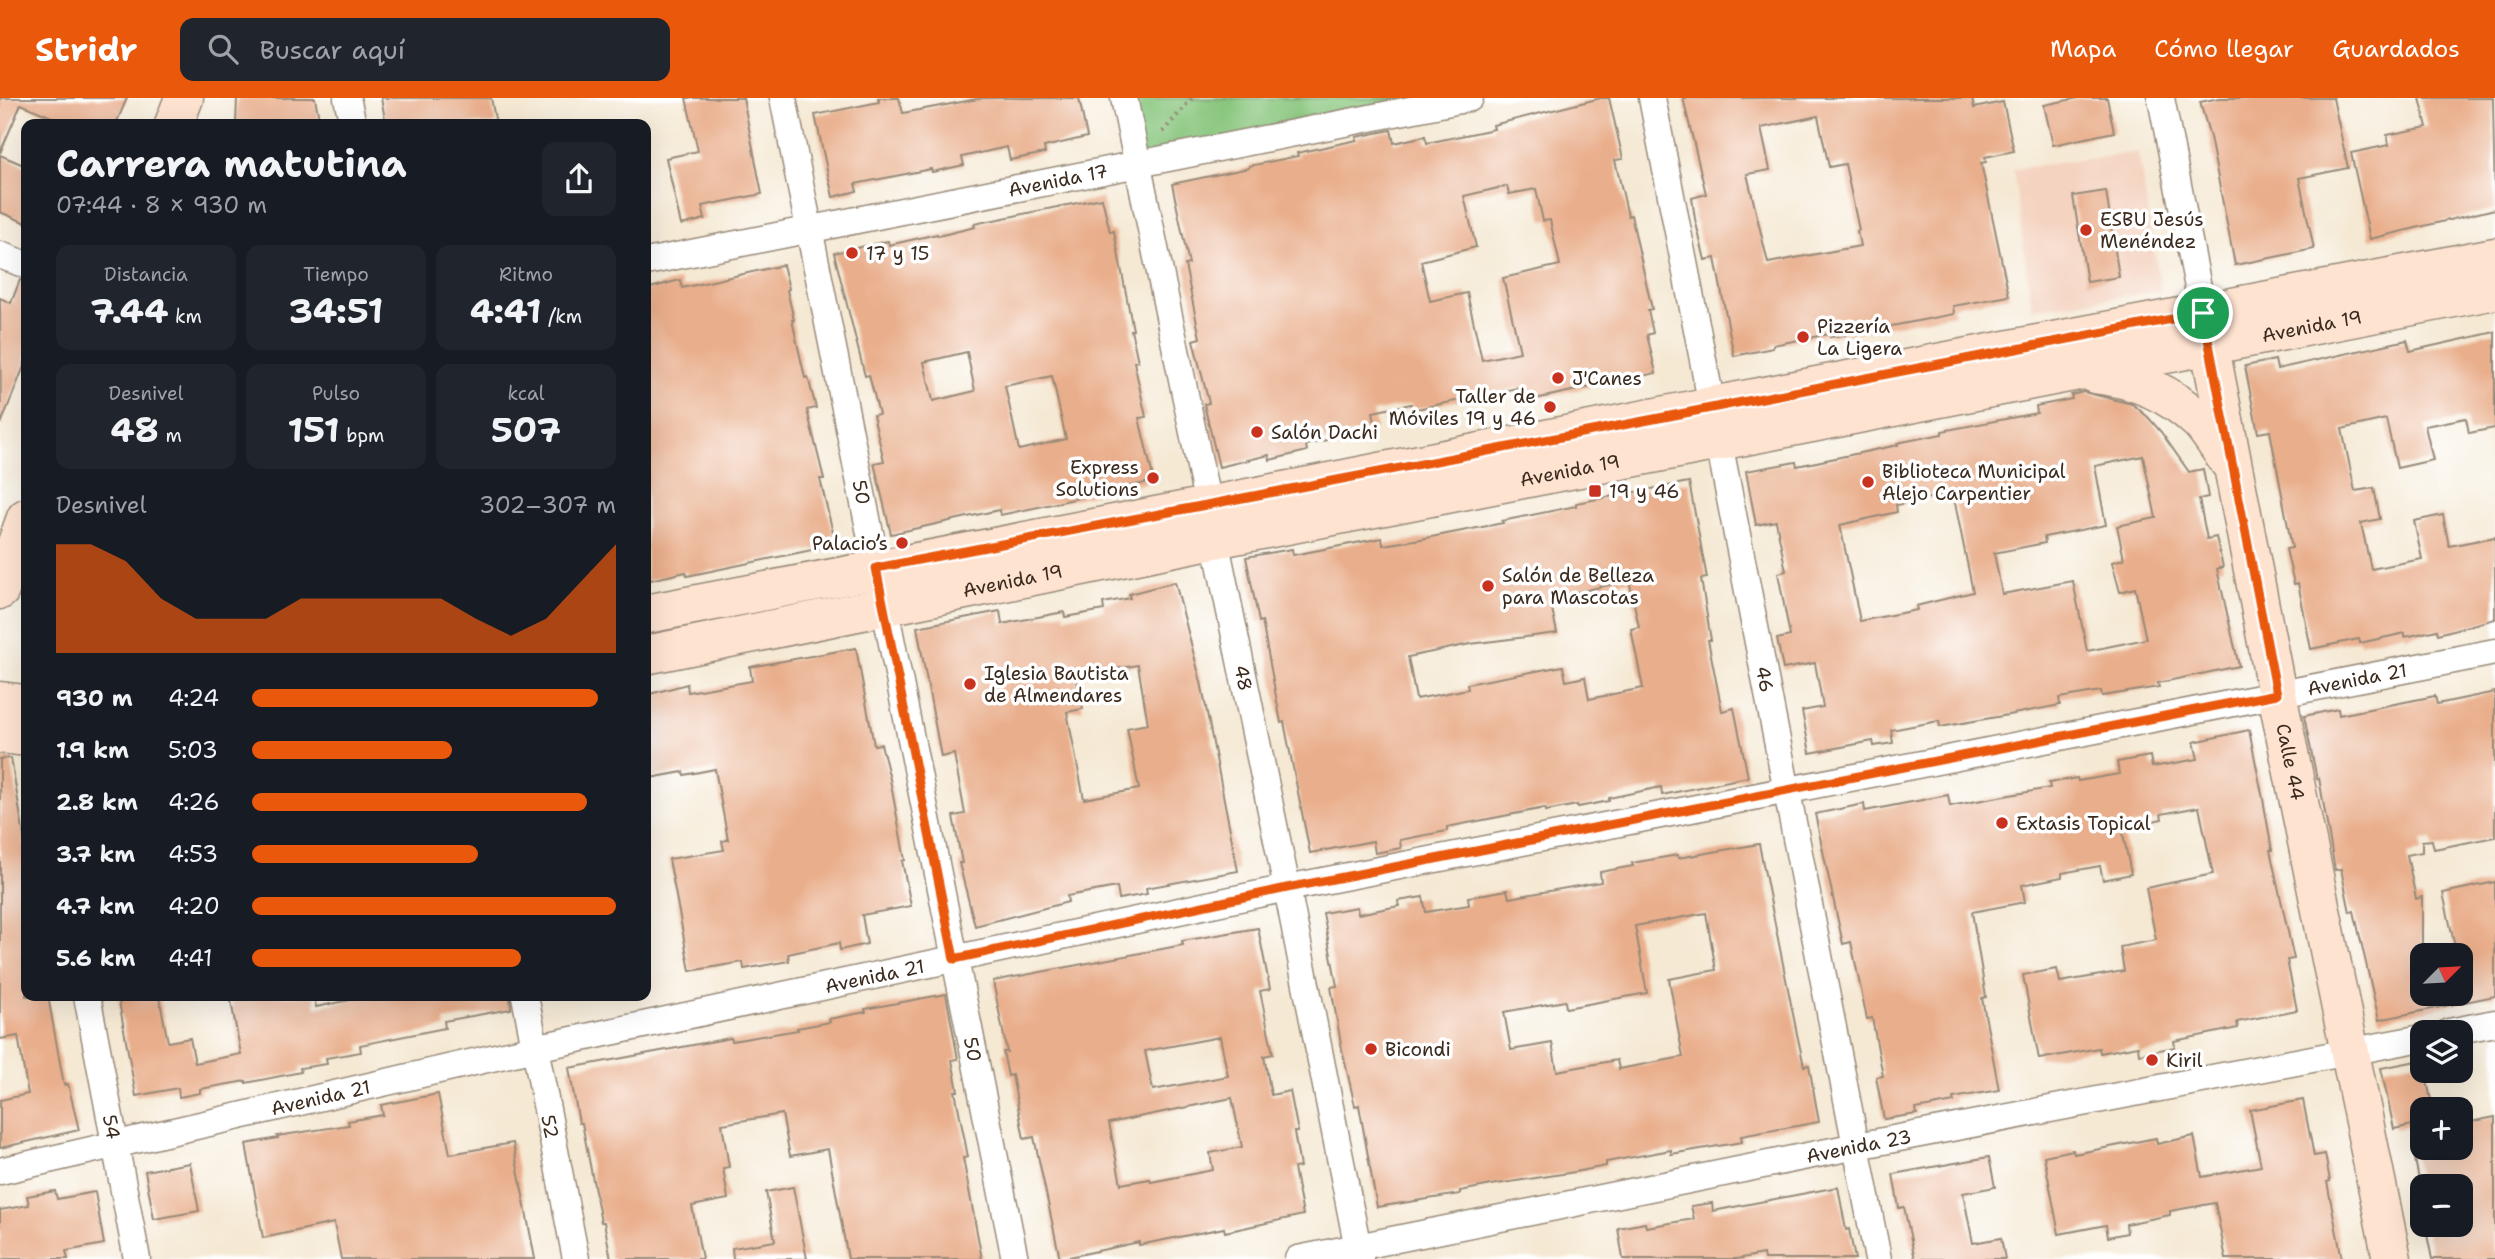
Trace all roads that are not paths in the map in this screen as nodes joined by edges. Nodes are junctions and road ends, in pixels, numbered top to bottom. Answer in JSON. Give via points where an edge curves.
{"nodes":[{"id":1,"x":184,"y":98,"type":"edge"},
{"id":2,"x":347,"y":98,"type":"edge"},
{"id":3,"x":783,"y":98,"type":"edge"},
{"id":4,"x":1124,"y":98,"type":"edge"},
{"id":5,"x":1470,"y":98,"type":"edge"},
{"id":6,"x":1652,"y":98,"type":"edge"},
{"id":7,"x":2161,"y":98,"type":"edge"},
{"id":8,"x":176,"y":119,"type":"edge"},
{"id":9,"x":352,"y":119,"type":"edge"},
{"id":10,"x":1137,"y":164,"type":"junction"},
{"id":11,"x":808,"y":229,"type":"junction"},
{"id":12,"x":0,"y":255,"type":"edge"},
{"id":13,"x":2495,"y":257,"type":"edge"},
{"id":14,"x":651,"y":261,"type":"edge"},
{"id":15,"x":21,"y":263,"type":"edge"},
{"id":16,"x":2495,"y":290,"type":"edge"},
{"id":17,"x":2207,"y":330,"type":"junction"},
{"id":18,"x":2072,"y":371,"type":"junction"},
{"id":19,"x":1716,"y":424,"type":"junction"},
{"id":20,"x":2233,"y":467,"type":"junction"},
{"id":21,"x":1211,"y":522,"type":"junction"},
{"id":22,"x":21,"y":532,"type":"edge"},
{"id":23,"x":876,"y":568,"type":"junction"},
{"id":24,"x":0,"y":590,"type":"edge"},
{"id":25,"x":884,"y":605,"type":"junction"},
{"id":26,"x":651,"y":613,"type":"edge"},
{"id":27,"x":2495,"y":652,"type":"edge"},
{"id":28,"x":651,"y":654,"type":"edge"},
{"id":29,"x":2277,"y":694,"type":"junction"},
{"id":30,"x":0,"y":701,"type":"edge"},
{"id":31,"x":21,"y":703,"type":"edge"},
{"id":32,"x":0,"y":734,"type":"edge"},
{"id":33,"x":21,"y":736,"type":"edge"},
{"id":34,"x":1787,"y":791,"type":"junction"},
{"id":35,"x":1287,"y":888,"type":"junction"},
{"id":36,"x":954,"y":959,"type":"junction"},
{"id":37,"x":88,"y":1001,"type":"edge"},
{"id":38,"x":526,"y":1001,"type":"edge"},
{"id":39,"x":2495,"y":1023,"type":"edge"},
{"id":40,"x":2473,"y":1027,"type":"edge"},
{"id":41,"x":2410,"y":1040,"type":"edge"},
{"id":42,"x":535,"y":1048,"type":"junction"},
{"id":43,"x":2351,"y":1052,"type":"junction"},
{"id":44,"x":114,"y":1145,"type":"junction"},
{"id":45,"x":1857,"y":1146,"type":"junction"},
{"id":46,"x":0,"y":1171,"type":"edge"},
{"id":47,"x":1359,"y":1253,"type":"edge"},
{"id":48,"x":136,"y":1259,"type":"edge"},
{"id":49,"x":576,"y":1259,"type":"edge"},
{"id":50,"x":1015,"y":1259,"type":"edge"},
{"id":51,"x":1298,"y":1259,"type":"edge"},
{"id":52,"x":1878,"y":1259,"type":"edge"},
{"id":53,"x":2392,"y":1259,"type":"edge"}],
"edges":[{"from":1,"to":8,"type":"main road"},
{"from":2,"to":9,"type":"street"},
{"from":3,"to":11,"type":"street","name":"50"},
{"from":4,"to":10,"type":"street","name":"48"},
{"from":5,"to":10,"type":"street","name":"Avenida 17"},
{"from":6,"to":19,"type":"street","name":"46"},
{"from":7,"to":17,"type":"street","name":"Calle 44"},
{"from":10,"to":11,"type":"street","name":"Avenida 17"},
{"from":10,"to":21,"type":"street","name":"48"},
{"from":11,"to":14,"type":"street","name":"Avenida 17"},
{"from":11,"to":23,"type":"street","name":"50"},
{"from":12,"to":15,"type":"street"},
{"from":13,"to":17,"type":"main road","name":"Avenida 19"},
{"from":16,"to":17,"type":"main road","name":"Avenida 19"},
{"from":17,"to":18,"type":"main road","name":"Avenida 19"},
{"from":17,"to":19,"type":"main road","name":"Avenida 19"},
{"from":17,"to":20,"type":"main road","name":"Calle 44"},
{"from":18,"to":19,"type":"main road","name":"Avenida 19"},
{"from":18,"to":20,"type":"main road","via":[[2119,376],[2158,390],[2199,422]]},
{"from":19,"to":21,"type":"main road","name":"Avenida 19"},
{"from":19,"to":34,"type":"street","name":"46"},
{"from":20,"to":29,"type":"main road","name":"Calle 44"},
{"from":21,"to":23,"type":"main road","name":"Avenida 19"},
{"from":21,"to":25,"type":"main road","name":"Avenida 19"},
{"from":21,"to":35,"type":"street","name":"48"},
{"from":22,"to":24,"type":"main road"},
{"from":23,"to":25,"type":"street","name":"50"},
{"from":23,"to":26,"type":"main road","name":"Avenida 19"},
{"from":25,"to":28,"type":"main road","name":"Avenida 19"},
{"from":25,"to":36,"type":"street","name":"50"},
{"from":27,"to":29,"type":"street","name":"Avenida 21"},
{"from":29,"to":34,"type":"street","name":"Avenida 21"},
{"from":29,"to":43,"type":"main road","name":"Calle 44"},
{"from":30,"to":31,"type":"main road"},
{"from":32,"to":33,"type":"main road"},
{"from":34,"to":35,"type":"street","name":"Avenida 21"},
{"from":34,"to":45,"type":"street","name":"46"},
{"from":35,"to":36,"type":"street","name":"Avenida 21"},
{"from":35,"to":47,"type":"street","name":"48"},
{"from":36,"to":42,"type":"street","name":"Avenida 21"},
{"from":36,"to":50,"type":"street","name":"50"},
{"from":37,"to":44,"type":"street","name":"54"},
{"from":38,"to":42,"type":"street","name":"52"},
{"from":39,"to":40,"type":"street"},
{"from":41,"to":43,"type":"street","name":"Avenida 23"},
{"from":42,"to":44,"type":"street","name":"Avenida 21"},
{"from":42,"to":49,"type":"street","name":"52"},
{"from":43,"to":45,"type":"street","name":"Avenida 23"},
{"from":43,"to":53,"type":"main road","name":"Calle 44"},
{"from":44,"to":46,"type":"street","name":"Avenida 21"},
{"from":44,"to":48,"type":"street","name":"54"},
{"from":45,"to":47,"type":"street","name":"Avenida 23"},
{"from":45,"to":52,"type":"street","name":"46"},
{"from":47,"to":51,"type":"street","name":"Avenida 23"}]}
